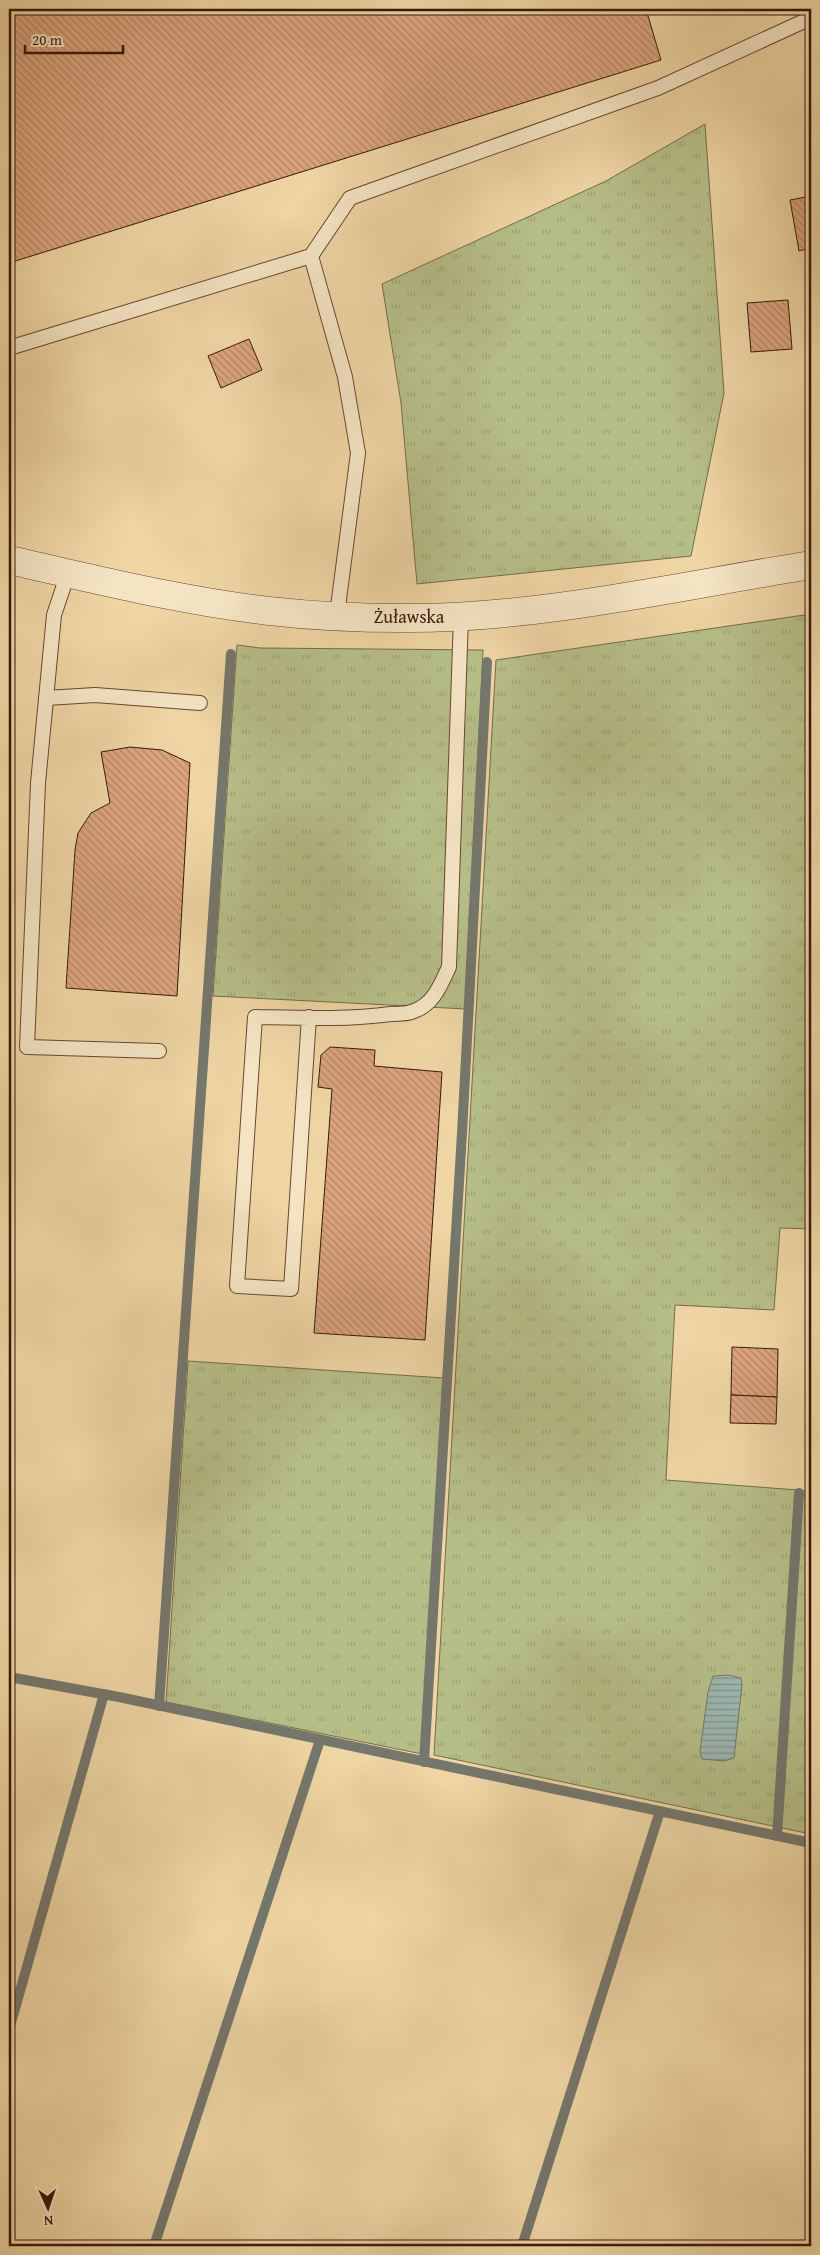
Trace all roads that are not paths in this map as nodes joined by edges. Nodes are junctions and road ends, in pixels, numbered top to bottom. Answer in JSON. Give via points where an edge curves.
{"nodes":[{"id":1,"x":811,"y":18,"type":"edge"},
{"id":2,"x":311,"y":256,"type":"junction"},
{"id":3,"x":9,"y":348,"type":"edge"},
{"id":4,"x":9,"y":560,"type":"edge"},
{"id":5,"x":811,"y":565,"type":"edge"},
{"id":6,"x":68,"y":573,"type":"junction"},
{"id":7,"x":337,"y":615,"type":"junction"},
{"id":8,"x":461,"y":616,"type":"junction"},
{"id":9,"x":46,"y":698,"type":"junction"},
{"id":10,"x":200,"y":703,"type":"dead end"},
{"id":11,"x":309,"y":1017,"type":"junction"},
{"id":12,"x":158,"y":1051,"type":"dead end"}],
"edges":[{"from":1,"to":2,"type":"lane","via":[[658,88],[350,198]]},
{"from":2,"to":3,"type":"lane"},
{"from":2,"to":7,"type":"lane","via":[[345,378],[358,453]]},
{"from":4,"to":6,"type":"street","name":"Żuławska"},
{"from":5,"to":8,"type":"street","name":"Żuławska","via":[[549,608]]},
{"from":6,"to":7,"type":"street","name":"Żuławska","via":[[268,611]]},
{"from":6,"to":9,"type":"lane","via":[[54,615]]},
{"from":7,"to":8,"type":"street","name":"Żuławska"},
{"from":8,"to":11,"type":"lane","via":[[449,967],[437,994],[414,1011],[367,1018]]},
{"from":9,"to":10,"type":"lane","via":[[95,695]]},
{"from":9,"to":12,"type":"lane","via":[[38,783],[27,1047]]},
{"from":11,"to":11,"type":"lane","via":[[292,1289],[237,1286],[256,1018]]}]}
